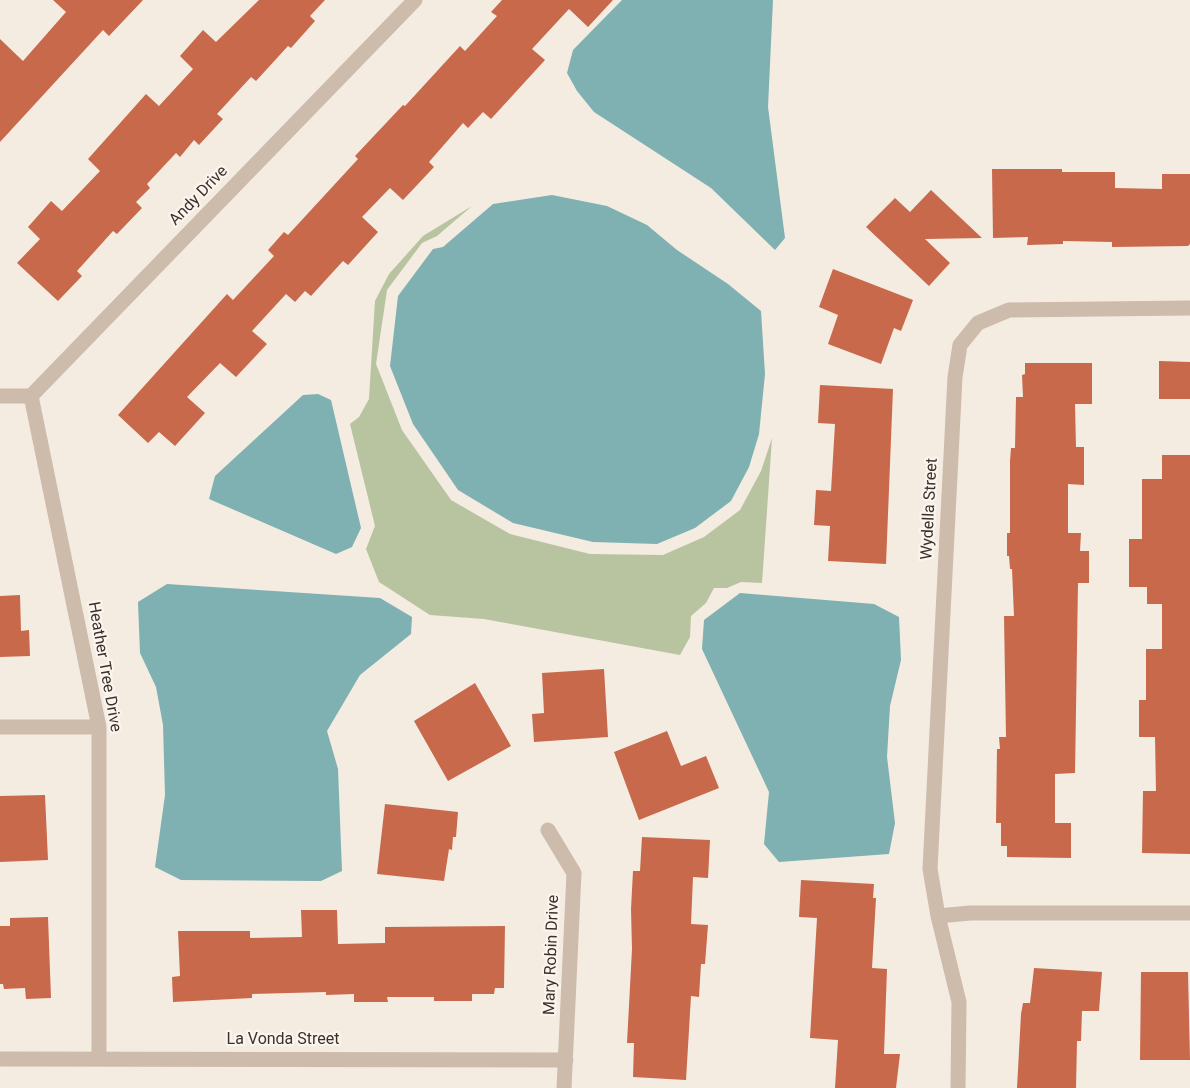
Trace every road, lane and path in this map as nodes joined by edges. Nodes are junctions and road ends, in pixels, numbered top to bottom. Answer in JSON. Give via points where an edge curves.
{"nodes":[{"id":1,"x":415,"y":0,"type":"edge"},
{"id":2,"x":1190,"y":308,"type":"edge"},
{"id":3,"x":0,"y":396,"type":"edge"},
{"id":4,"x":31,"y":396,"type":"junction"},
{"id":5,"x":0,"y":727,"type":"edge"},
{"id":6,"x":99,"y":727,"type":"junction"},
{"id":7,"x":548,"y":830,"type":"dead end"},
{"id":8,"x":1190,"y":914,"type":"edge"},
{"id":9,"x":938,"y":916,"type":"junction"},
{"id":10,"x":99,"y":1057,"type":"junction"},
{"id":11,"x":0,"y":1059,"type":"edge"},
{"id":12,"x":566,"y":1060,"type":"junction"},
{"id":13,"x":564,"y":1088,"type":"edge"},
{"id":14,"x":958,"y":1088,"type":"edge"}],
"edges":[{"from":1,"to":4,"type":"street","name":"Andy Drive"},
{"from":2,"to":9,"type":"street","name":"Wydella Street","via":[[1009,310],[978,322],[960,345],[955,377],[930,870]]},
{"from":3,"to":4,"type":"street"},
{"from":4,"to":6,"type":"street","name":"Heather Tree Drive"},
{"from":5,"to":6,"type":"street"},
{"from":6,"to":10,"type":"street","name":"Heather Tree Drive"},
{"from":7,"to":12,"type":"street","name":"Mary Robin Drive","via":[[574,873]]},
{"from":8,"to":9,"type":"street"},
{"from":9,"to":14,"type":"street","name":"Wydella Street","via":[[959,1002]]},
{"from":10,"to":11,"type":"street","name":"La Vonda Street"},
{"from":10,"to":12,"type":"street","name":"La Vonda Street"},
{"from":12,"to":13,"type":"street","name":"Mary Robin Drive"}]}
